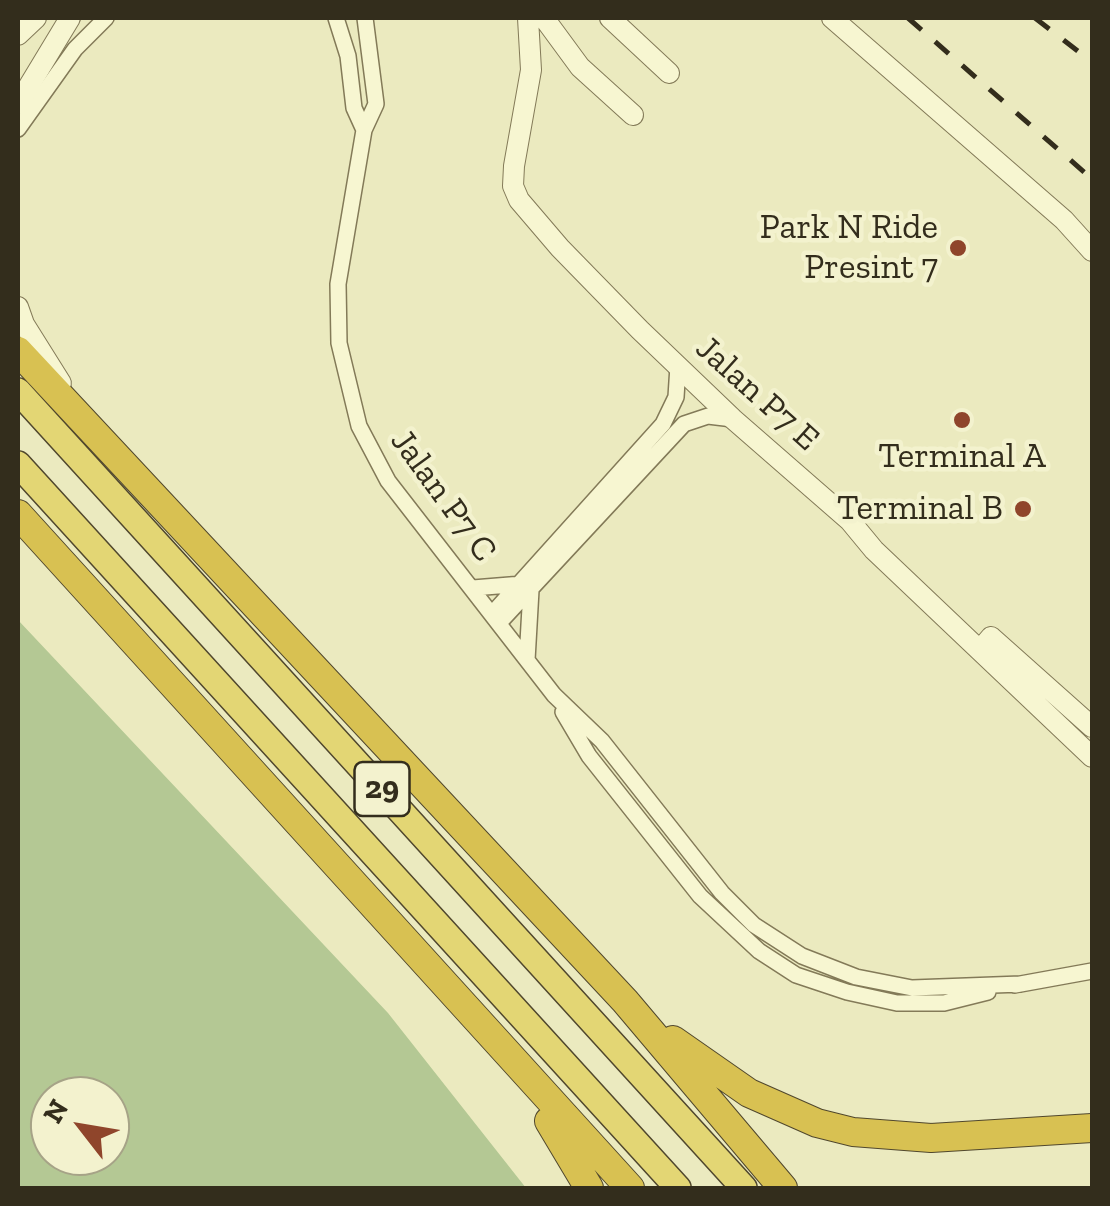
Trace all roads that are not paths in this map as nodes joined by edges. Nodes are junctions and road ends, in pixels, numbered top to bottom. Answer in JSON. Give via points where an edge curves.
{"nodes":[{"id":1,"x":36,"y":18,"type":"edge"},
{"id":2,"x":70,"y":18,"type":"edge"},
{"id":3,"x":106,"y":18,"type":"edge"},
{"id":4,"x":365,"y":18,"type":"edge"},
{"id":5,"x":528,"y":18,"type":"edge"},
{"id":6,"x":544,"y":18,"type":"edge"},
{"id":7,"x":610,"y":18,"type":"edge"},
{"id":8,"x":832,"y":18,"type":"edge"},
{"id":9,"x":336,"y":19,"type":"edge"},
{"id":10,"x":18,"y":35,"type":"edge"},
{"id":11,"x":670,"y":73,"type":"dead end"},
{"id":12,"x":18,"y":104,"type":"edge"},
{"id":13,"x":633,"y":115,"type":"dead end"},
{"id":14,"x":18,"y":129,"type":"edge"},
{"id":15,"x":364,"y":130,"type":"junction"},
{"id":16,"x":1092,"y":250,"type":"edge"},
{"id":17,"x":18,"y":307,"type":"edge"},
{"id":18,"x":18,"y":350,"type":"edge"},
{"id":19,"x":678,"y":366,"type":"junction"},
{"id":20,"x":18,"y":391,"type":"edge"},
{"id":21,"x":733,"y":418,"type":"junction"},
{"id":22,"x":18,"y":464,"type":"edge"},
{"id":23,"x":170,"y":510,"type":"junction"},
{"id":24,"x":18,"y":514,"type":"edge"},
{"id":25,"x":527,"y":587,"type":"junction"},
{"id":26,"x":472,"y":588,"type":"junction"},
{"id":27,"x":496,"y":618,"type":"junction"},
{"id":28,"x":986,"y":643,"type":"junction"},
{"id":29,"x":527,"y":660,"type":"junction"},
{"id":30,"x":1092,"y":726,"type":"edge"},
{"id":31,"x":1092,"y":756,"type":"edge"},
{"id":32,"x":1092,"y":970,"type":"edge"},
{"id":33,"x":444,"y":986,"type":"junction"},
{"id":34,"x":625,"y":1002,"type":"junction"},
{"id":35,"x":1092,"y":1128,"type":"edge"},
{"id":36,"x":589,"y":1188,"type":"edge"},
{"id":37,"x":630,"y":1188,"type":"edge"},
{"id":38,"x":678,"y":1188,"type":"edge"},
{"id":39,"x":744,"y":1188,"type":"edge"},
{"id":40,"x":782,"y":1188,"type":"edge"}],
"edges":[{"from":1,"to":10,"type":"street"},
{"from":2,"to":12,"type":"street"},
{"from":3,"to":14,"type":"street","via":[[75,49]]},
{"from":4,"to":15,"type":"street","name":"Jalan P7 C","via":[[376,104]]},
{"from":5,"to":19,"type":"street","name":"Jalan P7 E","via":[[532,70],[513,186],[519,200]]},
{"from":6,"to":13,"type":"street","via":[[580,67]]},
{"from":7,"to":11,"type":"street"},
{"from":8,"to":16,"type":"street"},
{"from":9,"to":15,"type":"street","name":"Jalan P7 C"},
{"from":15,"to":26,"type":"street","name":"Jalan P7 C","via":[[338,284],[345,376],[358,426],[388,481]]},
{"from":17,"to":23,"type":"street","via":[[56,377]]},
{"from":18,"to":23,"type":"highway"},
{"from":19,"to":21,"type":"street","name":"Jalan P7 E"},
{"from":19,"to":25,"type":"street","via":[[676,397],[663,424]]},
{"from":20,"to":39,"type":"highway","number":"29"},
{"from":21,"to":25,"type":"street","via":[[708,416],[684,424]]},
{"from":21,"to":28,"type":"street","name":"Jalan P7 E"},
{"from":22,"to":38,"type":"highway","number":"29"},
{"from":23,"to":34,"type":"highway"},
{"from":24,"to":33,"type":"highway"},
{"from":25,"to":26,"type":"street"},
{"from":25,"to":27,"type":"street"},
{"from":25,"to":29,"type":"street"},
{"from":26,"to":27,"type":"street","name":"Jalan P7 C"},
{"from":27,"to":29,"type":"street","name":"Jalan P7 C"},
{"from":28,"to":30,"type":"street","name":"Jalan P7 E"},
{"from":28,"to":31,"type":"street","name":"Jalan P7 E"},
{"from":29,"to":32,"type":"street","name":"Jalan P7 C","via":[[589,756],[700,896],[796,975],[897,1003],[944,1003]]},
{"from":33,"to":36,"type":"highway","via":[[552,1126]]},
{"from":33,"to":37,"type":"highway"},
{"from":34,"to":35,"type":"highway","via":[[749,1093],[817,1123],[932,1138]]},
{"from":34,"to":40,"type":"highway"}]}
